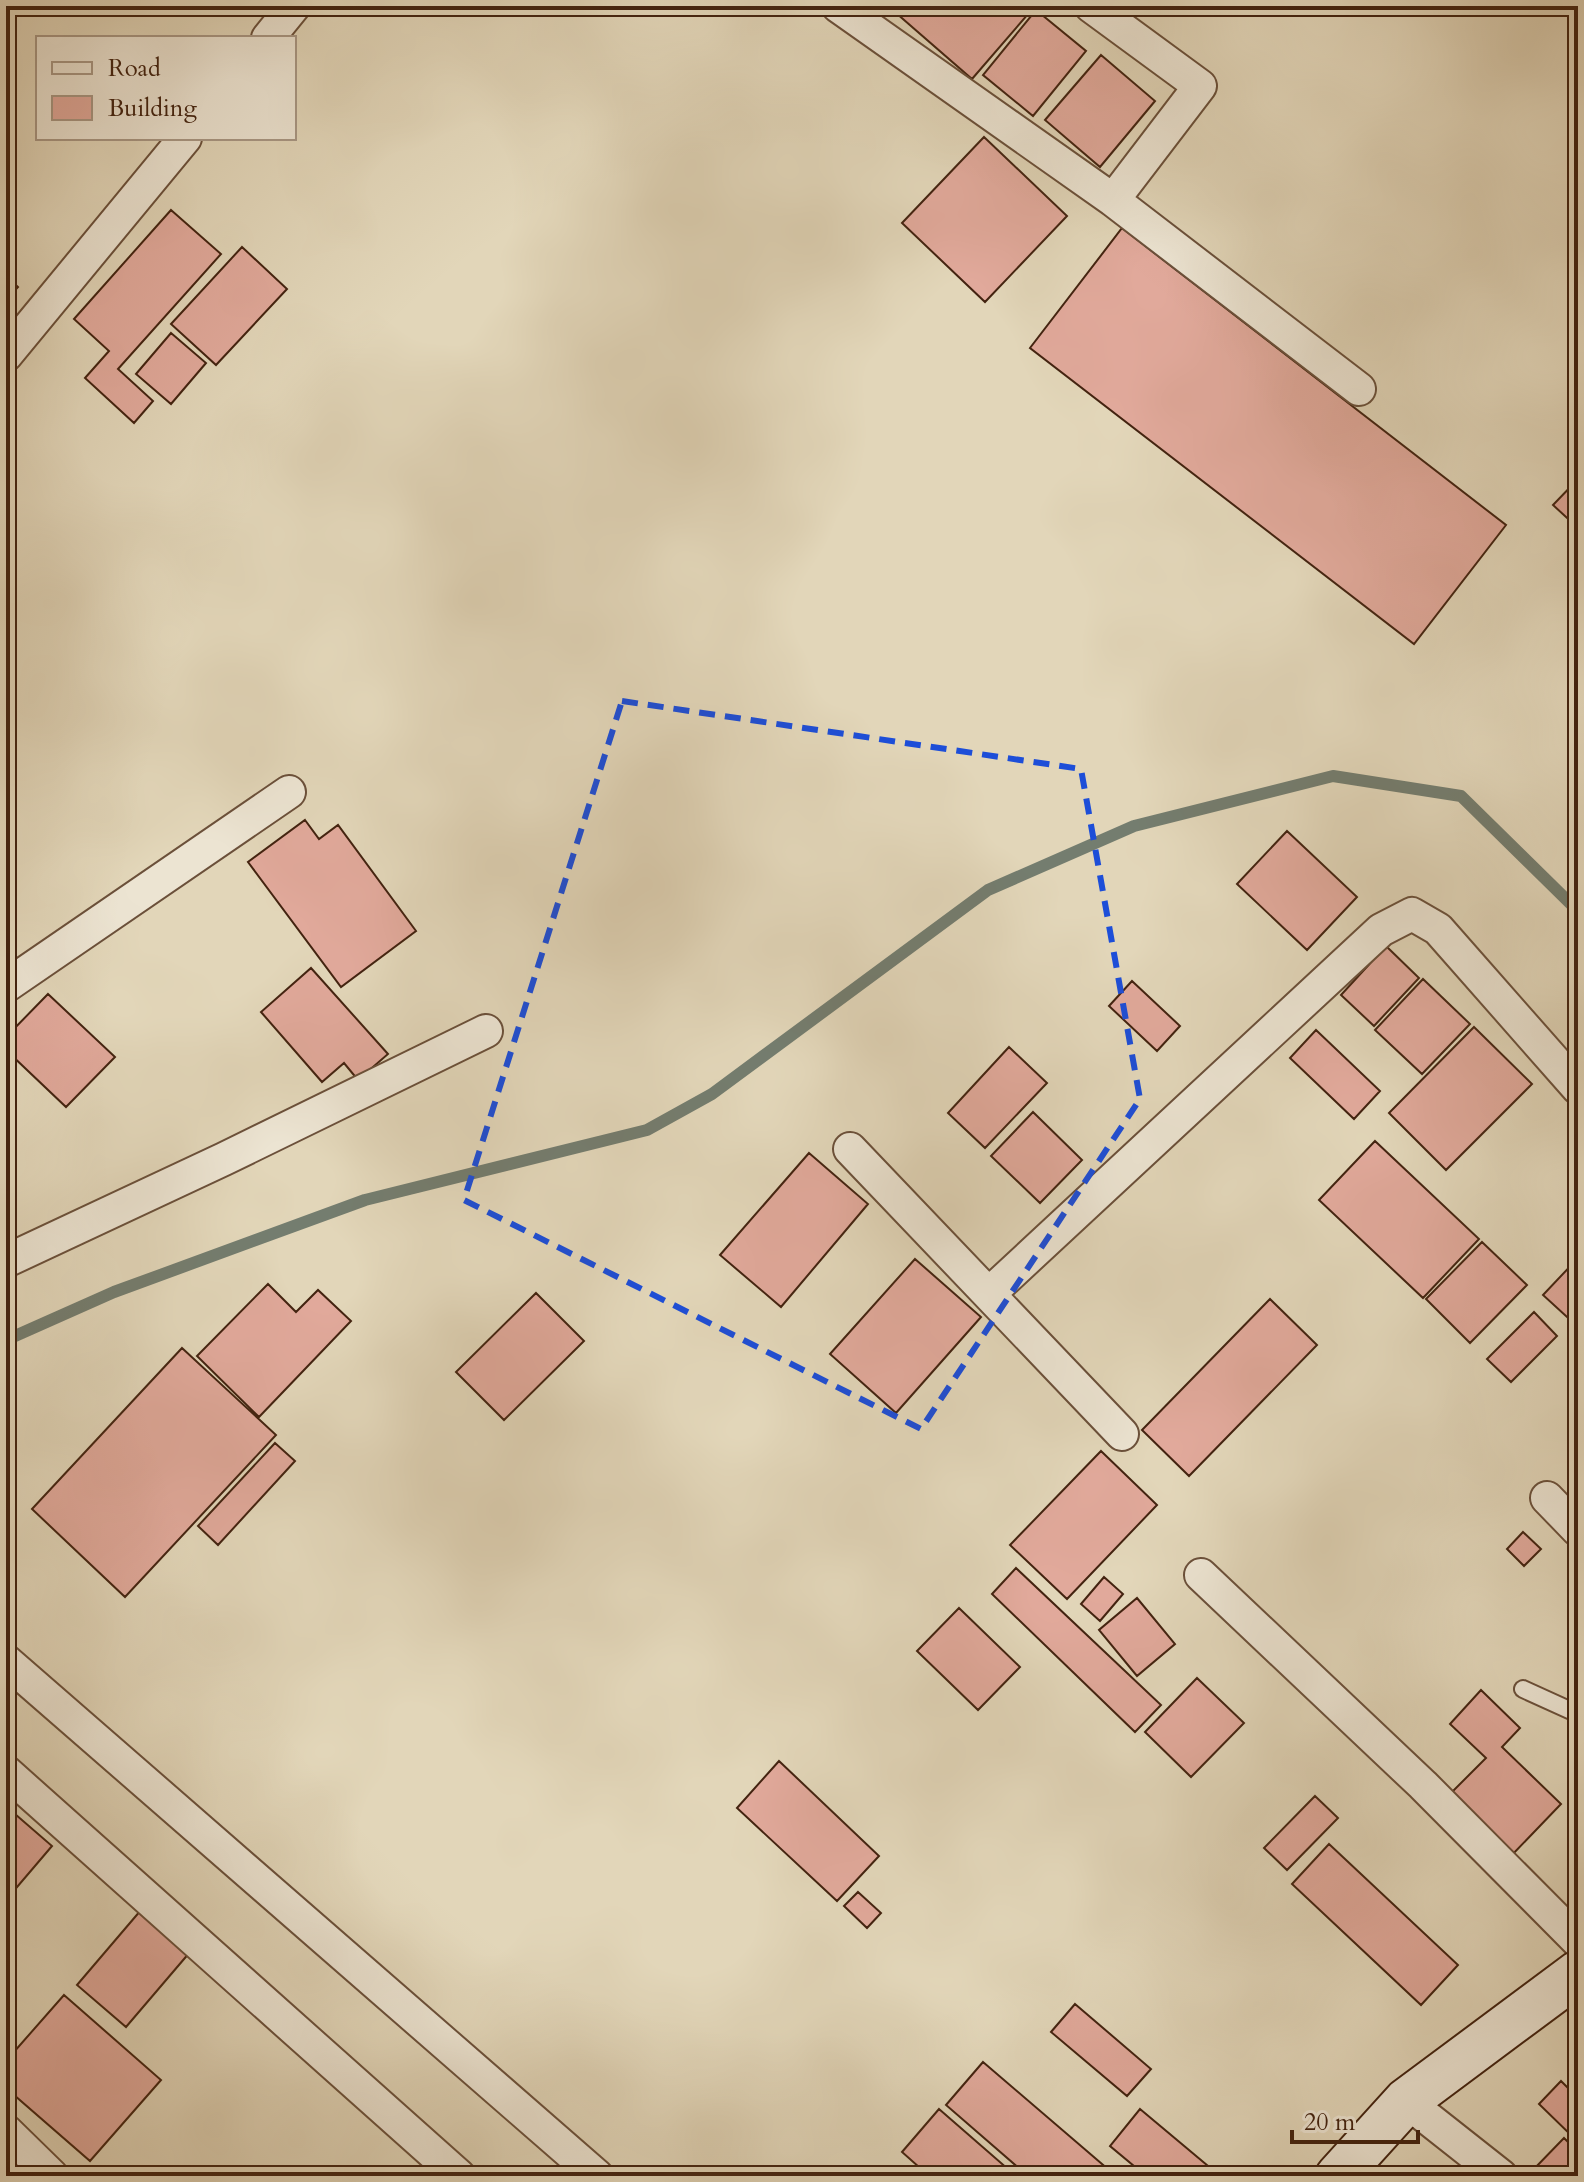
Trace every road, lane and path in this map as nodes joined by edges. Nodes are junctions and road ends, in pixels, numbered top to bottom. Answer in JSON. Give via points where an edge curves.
{"nodes":[{"id":1,"x":294,"y":6,"type":"edge"},
{"id":2,"x":838,"y":6,"type":"edge"},
{"id":3,"x":1091,"y":6,"type":"edge"},
{"id":4,"x":270,"y":36,"type":"edge"},
{"id":5,"x":183,"y":140,"type":"edge"},
{"id":6,"x":1113,"y":200,"type":"junction"},
{"id":7,"x":6,"y":355,"type":"edge"},
{"id":8,"x":1359,"y":389,"type":"dead end"},
{"id":9,"x":289,"y":792,"type":"dead end"},
{"id":10,"x":6,"y":986,"type":"edge"},
{"id":11,"x":486,"y":1031,"type":"dead end"},
{"id":12,"x":1578,"y":1088,"type":"edge"},
{"id":13,"x":850,"y":1149,"type":"dead end"},
{"id":14,"x":6,"y":1261,"type":"edge"},
{"id":15,"x":990,"y":1293,"type":"junction"},
{"id":16,"x":1122,"y":1434,"type":"dead end"},
{"id":17,"x":1547,"y":1498,"type":"dead end"},
{"id":18,"x":1578,"y":1530,"type":"edge"},
{"id":19,"x":1201,"y":1575,"type":"dead end"},
{"id":20,"x":6,"y":1661,"type":"edge"},
{"id":21,"x":1523,"y":1689,"type":"dead end"},
{"id":22,"x":1578,"y":1714,"type":"edge"},
{"id":23,"x":6,"y":1772,"type":"edge"},
{"id":24,"x":1578,"y":1941,"type":"edge"},
{"id":25,"x":1578,"y":1973,"type":"edge"},
{"id":26,"x":1406,"y":2101,"type":"junction"},
{"id":27,"x":6,"y":2131,"type":"edge"},
{"id":28,"x":52,"y":2176,"type":"edge"},
{"id":29,"x":459,"y":2176,"type":"edge"},
{"id":30,"x":597,"y":2176,"type":"edge"},
{"id":31,"x":1338,"y":2176,"type":"edge"},
{"id":32,"x":1501,"y":2176,"type":"edge"}],
"edges":[{"from":1,"to":4,"type":"street"},
{"from":2,"to":6,"type":"street"},
{"from":3,"to":6,"type":"street","via":[[1200,86]]},
{"from":5,"to":7,"type":"street"},
{"from":6,"to":8,"type":"street"},
{"from":9,"to":10,"type":"street"},
{"from":11,"to":14,"type":"street"},
{"from":12,"to":15,"type":"street","via":[[1438,929],[1412,914],[1381,930]]},
{"from":13,"to":15,"type":"street"},
{"from":15,"to":16,"type":"street"},
{"from":17,"to":18,"type":"street"},
{"from":19,"to":24,"type":"street"},
{"from":20,"to":30,"type":"street"},
{"from":21,"to":22,"type":"lane"},
{"from":23,"to":29,"type":"street"},
{"from":25,"to":26,"type":"main road"},
{"from":26,"to":31,"type":"main road"},
{"from":26,"to":32,"type":"street"},
{"from":27,"to":28,"type":"street"}]}
